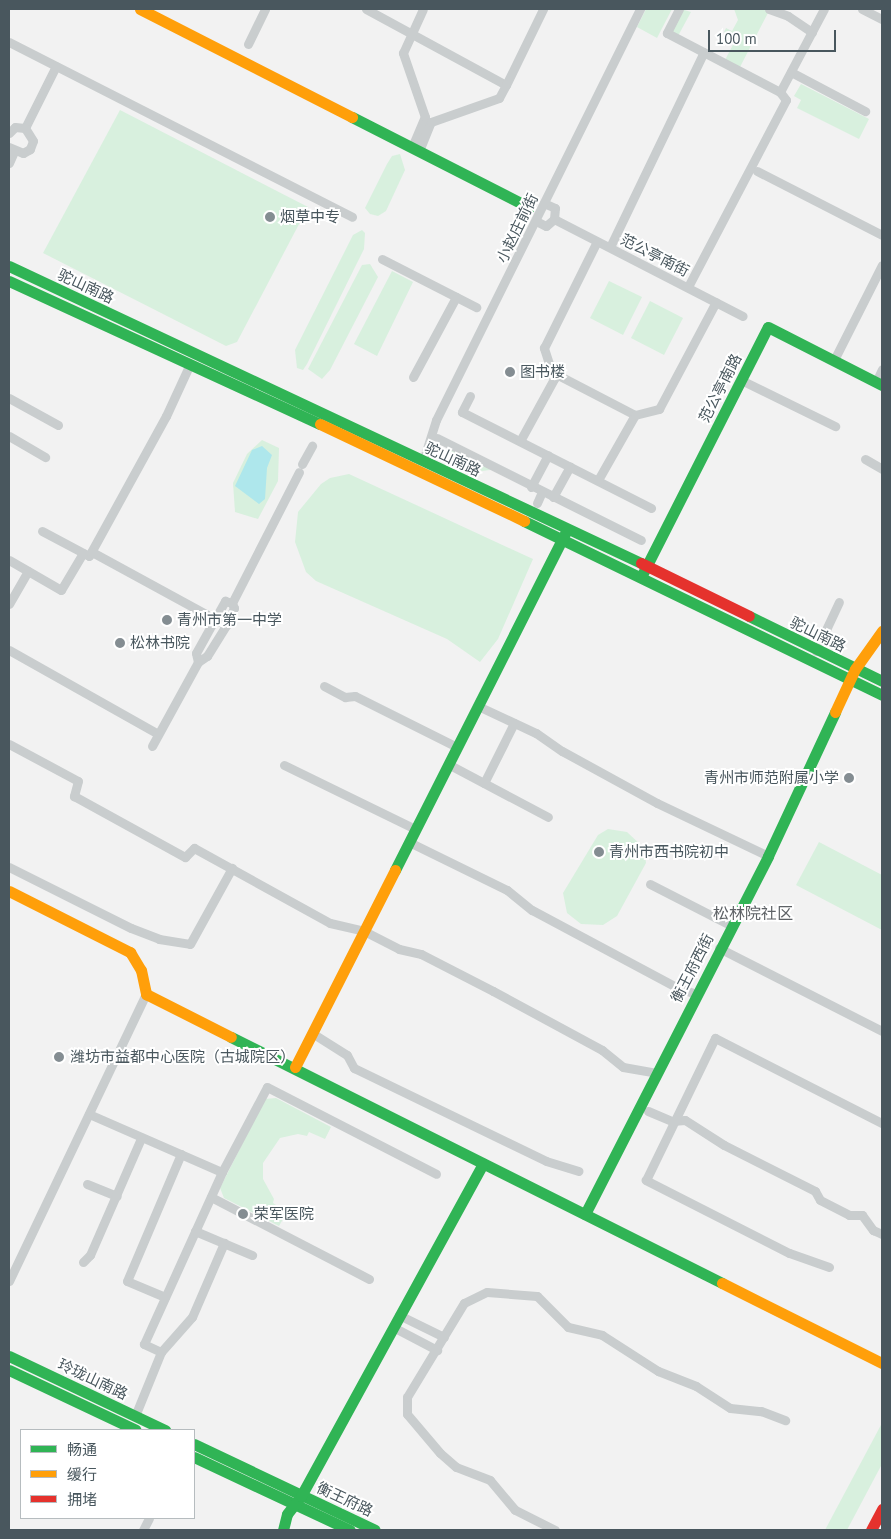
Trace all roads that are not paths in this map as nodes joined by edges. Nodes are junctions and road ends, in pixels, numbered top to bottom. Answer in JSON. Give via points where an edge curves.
{"nodes":[{"id":1,"x":140,"y":9,"type":"edge"},
{"id":2,"x":265,"y":9,"type":"edge"},
{"id":3,"x":366,"y":9,"type":"edge"},
{"id":4,"x":423,"y":9,"type":"edge"},
{"id":5,"x":543,"y":9,"type":"edge"},
{"id":6,"x":640,"y":9,"type":"edge"},
{"id":7,"x":679,"y":9,"type":"edge"},
{"id":8,"x":769,"y":9,"type":"edge"},
{"id":9,"x":824,"y":9,"type":"edge"},
{"id":10,"x":862,"y":9,"type":"edge"},
{"id":11,"x":882,"y":19,"type":"edge"},
{"id":12,"x":812,"y":32,"type":"junction"},
{"id":13,"x":410,"y":33,"type":"junction"},
{"id":14,"x":9,"y":42,"type":"edge"},
{"id":15,"x":248,"y":44,"type":"dead end"},
{"id":16,"x":704,"y":52,"type":"junction"},
{"id":17,"x":56,"y":66,"type":"junction"},
{"id":18,"x":791,"y":72,"type":"junction"},
{"id":19,"x":506,"y":85,"type":"junction"},
{"id":20,"x":780,"y":92,"type":"junction"},
{"id":21,"x":865,"y":111,"type":"dead end"},
{"id":22,"x":25,"y":128,"type":"junction"},
{"id":23,"x":9,"y":133,"type":"edge"},
{"id":24,"x":415,"y":149,"type":"junction"},
{"id":25,"x":11,"y":150,"type":"edge"},
{"id":26,"x":9,"y":163,"type":"edge"},
{"id":27,"x":757,"y":171,"type":"dead end"},
{"id":28,"x":544,"y":203,"type":"junction"},
{"id":29,"x":529,"y":207,"type":"dead end"},
{"id":30,"x":352,"y":217,"type":"dead end"},
{"id":31,"x":554,"y":219,"type":"junction"},
{"id":32,"x":536,"y":221,"type":"junction"},
{"id":33,"x":882,"y":235,"type":"edge"},
{"id":34,"x":597,"y":241,"type":"junction"},
{"id":35,"x":610,"y":247,"type":"junction"},
{"id":36,"x":382,"y":259,"type":"dead end"},
{"id":37,"x":882,"y":265,"type":"edge"},
{"id":38,"x":9,"y":266,"type":"edge"},
{"id":39,"x":9,"y":281,"type":"edge"},
{"id":40,"x":688,"y":287,"type":"junction"},
{"id":41,"x":456,"y":297,"type":"junction"},
{"id":42,"x":716,"y":302,"type":"junction"},
{"id":43,"x":476,"y":307,"type":"dead end"},
{"id":44,"x":743,"y":316,"type":"dead end"},
{"id":45,"x":834,"y":360,"type":"junction"},
{"id":46,"x":189,"y":366,"type":"junction"},
{"id":47,"x":882,"y":369,"type":"edge"},
{"id":48,"x":554,"y":373,"type":"junction"},
{"id":49,"x":413,"y":377,"type":"dead end"},
{"id":50,"x":741,"y":380,"type":"junction"},
{"id":51,"x":879,"y":384,"type":"edge"},
{"id":52,"x":470,"y":396,"type":"dead end"},
{"id":53,"x":9,"y":398,"type":"edge"},
{"id":54,"x":635,"y":415,"type":"junction"},
{"id":55,"x":58,"y":425,"type":"dead end"},
{"id":56,"x":835,"y":426,"type":"dead end"},
{"id":57,"x":9,"y":438,"type":"edge"},
{"id":58,"x":436,"y":438,"type":"dead end"},
{"id":59,"x":520,"y":441,"type":"junction"},
{"id":60,"x":312,"y":446,"type":"dead end"},
{"id":61,"x":548,"y":455,"type":"junction"},
{"id":62,"x":45,"y":457,"type":"dead end"},
{"id":63,"x":865,"y":459,"type":"dead end"},
{"id":64,"x":423,"y":461,"type":"junction"},
{"id":65,"x":570,"y":466,"type":"junction"},
{"id":66,"x":882,"y":469,"type":"edge"},
{"id":67,"x":598,"y":480,"type":"junction"},
{"id":68,"x":531,"y":487,"type":"junction"},
{"id":69,"x":542,"y":492,"type":"junction"},
{"id":70,"x":553,"y":498,"type":"junction"},
{"id":71,"x":537,"y":503,"type":"dead end"},
{"id":72,"x":651,"y":508,"type":"dead end"},
{"id":73,"x":42,"y":531,"type":"dead end"},
{"id":74,"x":565,"y":534,"type":"junction"},
{"id":75,"x":642,"y":540,"type":"dead end"},
{"id":76,"x":88,"y":553,"type":"junction"},
{"id":77,"x":9,"y":560,"type":"edge"},
{"id":78,"x":648,"y":566,"type":"junction"},
{"id":79,"x":28,"y":571,"type":"junction"},
{"id":80,"x":642,"y":577,"type":"junction"},
{"id":81,"x":839,"y":602,"type":"dead end"},
{"id":82,"x":232,"y":603,"type":"junction"},
{"id":83,"x":9,"y":604,"type":"edge"},
{"id":84,"x":214,"y":619,"type":"junction"},
{"id":85,"x":226,"y":625,"type":"junction"},
{"id":86,"x":882,"y":631,"type":"edge"},
{"id":87,"x":9,"y":650,"type":"edge"},
{"id":88,"x":816,"y":651,"type":"junction"},
{"id":89,"x":198,"y":662,"type":"junction"},
{"id":90,"x":855,"y":668,"type":"junction"},
{"id":91,"x":850,"y":680,"type":"junction"},
{"id":92,"x":882,"y":681,"type":"edge"},
{"id":93,"x":324,"y":686,"type":"dead end"},
{"id":94,"x":882,"y":695,"type":"edge"},
{"id":95,"x":478,"y":706,"type":"junction"},
{"id":96,"x":514,"y":723,"type":"junction"},
{"id":97,"x":158,"y":734,"type":"junction"},
{"id":98,"x":9,"y":744,"type":"edge"},
{"id":99,"x":152,"y":746,"type":"dead end"},
{"id":100,"x":457,"y":747,"type":"junction"},
{"id":101,"x":448,"y":764,"type":"junction"},
{"id":102,"x":284,"y":765,"type":"dead end"},
{"id":103,"x":484,"y":783,"type":"junction"},
{"id":104,"x":548,"y":816,"type":"dead end"},
{"id":105,"x":416,"y":830,"type":"junction"},
{"id":106,"x":409,"y":842,"type":"junction"},
{"id":107,"x":768,"y":856,"type":"junction"},
{"id":108,"x":9,"y":867,"type":"edge"},
{"id":109,"x":232,"y":868,"type":"junction"},
{"id":110,"x":650,"y":884,"type":"dead end"},
{"id":111,"x":9,"y":891,"type":"edge"},
{"id":112,"x":730,"y":925,"type":"junction"},
{"id":113,"x":364,"y":931,"type":"junction"},
{"id":114,"x":719,"y":948,"type":"junction"},
{"id":115,"x":146,"y":994,"type":"junction"},
{"id":116,"x":696,"y":994,"type":"junction"},
{"id":117,"x":882,"y":1030,"type":"edge"},
{"id":118,"x":312,"y":1033,"type":"junction"},
{"id":119,"x":295,"y":1068,"type":"junction"},
{"id":120,"x":656,"y":1073,"type":"junction"},
{"id":121,"x":648,"y":1111,"type":"dead end"},
{"id":122,"x":89,"y":1114,"type":"junction"},
{"id":123,"x":672,"y":1121,"type":"junction"},
{"id":124,"x":882,"y":1123,"type":"edge"},
{"id":125,"x":141,"y":1138,"type":"junction"},
{"id":126,"x":181,"y":1154,"type":"junction"},
{"id":127,"x":483,"y":1163,"type":"junction"},
{"id":128,"x":579,"y":1171,"type":"dead end"},
{"id":129,"x":222,"y":1172,"type":"junction"},
{"id":130,"x":436,"y":1174,"type":"dead end"},
{"id":131,"x":87,"y":1184,"type":"dead end"},
{"id":132,"x":117,"y":1196,"type":"junction"},
{"id":133,"x":210,"y":1197,"type":"junction"},
{"id":134,"x":585,"y":1214,"type":"junction"},
{"id":135,"x":195,"y":1231,"type":"junction"},
{"id":136,"x":882,"y":1234,"type":"edge"},
{"id":137,"x":224,"y":1243,"type":"junction"},
{"id":138,"x":252,"y":1255,"type":"dead end"},
{"id":139,"x":83,"y":1262,"type":"dead end"},
{"id":140,"x":829,"y":1267,"type":"dead end"},
{"id":141,"x":369,"y":1279,"type":"dead end"},
{"id":142,"x":9,"y":1281,"type":"edge"},
{"id":143,"x":165,"y":1297,"type":"junction"},
{"id":144,"x":400,"y":1315,"type":"junction"},
{"id":145,"x":393,"y":1327,"type":"junction"},
{"id":146,"x":444,"y":1337,"type":"junction"},
{"id":147,"x":437,"y":1350,"type":"junction"},
{"id":148,"x":161,"y":1352,"type":"junction"},
{"id":149,"x":9,"y":1356,"type":"edge"},
{"id":150,"x":882,"y":1363,"type":"edge"},
{"id":151,"x":9,"y":1370,"type":"edge"},
{"id":152,"x":135,"y":1416,"type":"junction"},
{"id":153,"x":785,"y":1420,"type":"dead end"},
{"id":154,"x":134,"y":1429,"type":"edge"},
{"id":155,"x":163,"y":1429,"type":"edge"},
{"id":156,"x":195,"y":1445,"type":"edge"},
{"id":157,"x":195,"y":1457,"type":"edge"},
{"id":158,"x":298,"y":1500,"type":"junction"},
{"id":159,"x":882,"y":1509,"type":"edge"},
{"id":160,"x":882,"y":1521,"type":"edge"},
{"id":161,"x":283,"y":1530,"type":"edge"},
{"id":162,"x":350,"y":1530,"type":"edge"},
{"id":163,"x":376,"y":1530,"type":"edge"},
{"id":164,"x":555,"y":1530,"type":"edge"},
{"id":165,"x":871,"y":1530,"type":"edge"},
{"id":166,"x":878,"y":1530,"type":"edge"}],
"edges":[{"from":1,"to":24,"type":"street"},
{"from":2,"to":15,"type":"street"},
{"from":3,"to":13,"type":"street"},
{"from":4,"to":13,"type":"street"},
{"from":5,"to":19,"type":"street"},
{"from":6,"to":28,"type":"street","name":"小赵庄前街"},
{"from":7,"to":16,"type":"street","via":[[666,33]]},
{"from":8,"to":12,"type":"street","via":[[784,21],[794,22]]},
{"from":9,"to":12,"type":"street"},
{"from":10,"to":11,"type":"street"},
{"from":12,"to":18,"type":"street"},
{"from":13,"to":19,"type":"street"},
{"from":13,"to":24,"type":"street","via":[[403,53],[425,117]]},
{"from":14,"to":17,"type":"street"},
{"from":16,"to":20,"type":"street"},
{"from":16,"to":35,"type":"street"},
{"from":17,"to":22,"type":"street"},
{"from":17,"to":30,"type":"street"},
{"from":18,"to":20,"type":"street"},
{"from":18,"to":21,"type":"street"},
{"from":19,"to":24,"type":"street","via":[[499,98],[431,122]]},
{"from":20,"to":40,"type":"street","via":[[786,100]]},
{"from":22,"to":23,"type":"street","via":[[15,128]]},
{"from":22,"to":25,"type":"street","via":[[33,136],[32,145],[23,153]]},
{"from":24,"to":29,"type":"street"},
{"from":25,"to":26,"type":"street"},
{"from":27,"to":33,"type":"street"},
{"from":28,"to":31,"type":"street","via":[[555,208]]},
{"from":28,"to":32,"type":"street","name":"小赵庄前街"},
{"from":31,"to":32,"type":"street","via":[[546,226]]},
{"from":31,"to":34,"type":"street","name":"范公亭南街"},
{"from":32,"to":64,"type":"street","name":"小赵庄前街","via":[[436,420]]},
{"from":34,"to":35,"type":"street","name":"范公亭南街"},
{"from":34,"to":48,"type":"street","via":[[544,348]]},
{"from":35,"to":40,"type":"street","name":"范公亭南街"},
{"from":36,"to":41,"type":"street"},
{"from":37,"to":45,"type":"street"},
{"from":38,"to":64,"type":"street","name":"驼山南路"},
{"from":39,"to":46,"type":"street","name":"驼山南路"},
{"from":40,"to":42,"type":"street","name":"范公亭南街"},
{"from":41,"to":43,"type":"street"},
{"from":41,"to":49,"type":"street"},
{"from":42,"to":44,"type":"street","name":"范公亭南街"},
{"from":42,"to":54,"type":"street","via":[[659,409]]},
{"from":45,"to":50,"type":"street","name":"范公亭南路","via":[[768,327]]},
{"from":45,"to":51,"type":"street","name":"范公亭南路"},
{"from":46,"to":74,"type":"street","name":"驼山南路"},
{"from":46,"to":76,"type":"street","via":[[166,416]]},
{"from":47,"to":51,"type":"street"},
{"from":48,"to":54,"type":"street"},
{"from":48,"to":59,"type":"street","via":[[554,379]]},
{"from":50,"to":56,"type":"street"},
{"from":50,"to":78,"type":"street","name":"范公亭南路"},
{"from":52,"to":59,"type":"street","via":[[462,412]]},
{"from":53,"to":55,"type":"street"},
{"from":54,"to":67,"type":"street"},
{"from":57,"to":62,"type":"street"},
{"from":58,"to":68,"type":"street"},
{"from":59,"to":61,"type":"street"},
{"from":60,"to":82,"type":"street"},
{"from":61,"to":65,"type":"street"},
{"from":61,"to":68,"type":"street"},
{"from":63,"to":66,"type":"street"},
{"from":64,"to":74,"type":"street","name":"驼山南路"},
{"from":65,"to":67,"type":"street"},
{"from":65,"to":70,"type":"street"},
{"from":67,"to":72,"type":"street"},
{"from":68,"to":69,"type":"street"},
{"from":69,"to":70,"type":"street"},
{"from":69,"to":71,"type":"street"},
{"from":70,"to":75,"type":"street"},
{"from":73,"to":76,"type":"street"},
{"from":74,"to":78,"type":"street","name":"驼山南路"},
{"from":74,"to":80,"type":"street","name":"驼山南路"},
{"from":74,"to":95,"type":"street"},
{"from":76,"to":79,"type":"street","via":[[61,590]]},
{"from":76,"to":84,"type":"street"},
{"from":77,"to":79,"type":"street"},
{"from":78,"to":80,"type":"street","name":"范公亭南路"},
{"from":78,"to":88,"type":"street","name":"驼山南路"},
{"from":79,"to":83,"type":"street"},
{"from":80,"to":91,"type":"street","name":"驼山南路"},
{"from":81,"to":88,"type":"street"},
{"from":82,"to":84,"type":"street","via":[[225,601]]},
{"from":82,"to":85,"type":"street","via":[[234,608]]},
{"from":84,"to":85,"type":"street"},
{"from":84,"to":89,"type":"street","via":[[196,654]]},
{"from":85,"to":89,"type":"street","via":[[207,656]]},
{"from":86,"to":90,"type":"street","name":"衡王府西街","via":[[866,659]]},
{"from":87,"to":97,"type":"street"},
{"from":88,"to":90,"type":"street","name":"驼山南路"},
{"from":89,"to":97,"type":"street"},
{"from":90,"to":91,"type":"street","name":"衡王府西街"},
{"from":90,"to":92,"type":"street","name":"驼山南路"},
{"from":91,"to":94,"type":"street","name":"驼山南路"},
{"from":91,"to":107,"type":"street","name":"衡王府西街"},
{"from":93,"to":100,"type":"street","via":[[345,697],[355,696]]},
{"from":95,"to":96,"type":"street"},
{"from":95,"to":100,"type":"street"},
{"from":96,"to":103,"type":"street"},
{"from":96,"to":107,"type":"street","via":[[657,803]]},
{"from":97,"to":99,"type":"street"},
{"from":98,"to":109,"type":"street","via":[[78,781],[74,796],[185,857],[194,848]]},
{"from":100,"to":101,"type":"street"},
{"from":101,"to":103,"type":"street"},
{"from":101,"to":105,"type":"street"},
{"from":102,"to":105,"type":"street"},
{"from":103,"to":104,"type":"street"},
{"from":105,"to":106,"type":"street"},
{"from":106,"to":113,"type":"street"},
{"from":106,"to":116,"type":"street","via":[[507,890],[532,910],[678,988]]},
{"from":107,"to":112,"type":"street","name":"衡王府西街"},
{"from":108,"to":109,"type":"street","via":[[159,940],[190,944]]},
{"from":109,"to":113,"type":"street","via":[[330,923]]},
{"from":110,"to":112,"type":"street"},
{"from":111,"to":115,"type":"street","via":[[130,952],[136,957]]},
{"from":112,"to":114,"type":"street","name":"衡王府西街"},
{"from":113,"to":118,"type":"street"},
{"from":113,"to":120,"type":"street","via":[[398,949],[421,954],[491,990],[602,1050],[623,1067]]},
{"from":114,"to":116,"type":"street","name":"衡王府西街"},
{"from":114,"to":117,"type":"street"},
{"from":115,"to":119,"type":"street"},
{"from":115,"to":122,"type":"street"},
{"from":116,"to":120,"type":"street","name":"衡王府西街"},
{"from":118,"to":119,"type":"street"},
{"from":118,"to":128,"type":"street","via":[[347,1055],[354,1068],[546,1161]]},
{"from":119,"to":127,"type":"street"},
{"from":120,"to":134,"type":"street","name":"衡王府西街"},
{"from":121,"to":123,"type":"street"},
{"from":122,"to":125,"type":"street"},
{"from":122,"to":142,"type":"street"},
{"from":123,"to":124,"type":"street","via":[[715,1038]]},
{"from":123,"to":136,"type":"street","via":[[685,1120],[724,1145],[815,1192],[827,1204],[849,1215],[862,1215],[873,1230]]},
{"from":123,"to":140,"type":"street","via":[[646,1180],[789,1253]]},
{"from":125,"to":126,"type":"street"},
{"from":125,"to":132,"type":"street"},
{"from":126,"to":129,"type":"street"},
{"from":126,"to":143,"type":"street","via":[[127,1281]]},
{"from":127,"to":134,"type":"street"},
{"from":127,"to":144,"type":"street"},
{"from":129,"to":130,"type":"street","via":[[267,1086]]},
{"from":129,"to":133,"type":"street"},
{"from":131,"to":132,"type":"street"},
{"from":132,"to":139,"type":"street","via":[[90,1255]]},
{"from":133,"to":135,"type":"street"},
{"from":133,"to":141,"type":"street"},
{"from":134,"to":150,"type":"street"},
{"from":135,"to":137,"type":"street"},
{"from":135,"to":143,"type":"street"},
{"from":137,"to":138,"type":"street"},
{"from":137,"to":148,"type":"street","via":[[192,1317]]},
{"from":143,"to":148,"type":"street","via":[[144,1344]]},
{"from":144,"to":145,"type":"street"},
{"from":144,"to":146,"type":"street"},
{"from":145,"to":147,"type":"street"},
{"from":145,"to":158,"type":"street"},
{"from":146,"to":147,"type":"street"},
{"from":146,"to":153,"type":"street","via":[[464,1304],[487,1292],[537,1296],[568,1327],[602,1335],[658,1371],[696,1386],[730,1408],[761,1411]]},
{"from":147,"to":164,"type":"street","via":[[407,1397],[407,1414],[456,1467],[490,1480],[515,1510]]},
{"from":148,"to":152,"type":"street"},
{"from":149,"to":152,"type":"street","name":"玲珑山南路"},
{"from":151,"to":154,"type":"street","name":"玲珑山南路"},
{"from":152,"to":155,"type":"street","name":"玲珑山南路"},
{"from":156,"to":158,"type":"street"},
{"from":157,"to":158,"type":"street"},
{"from":158,"to":161,"type":"street","via":[[287,1514]]},
{"from":158,"to":162,"type":"street","name":"衡王府路"},
{"from":158,"to":163,"type":"street","name":"衡王府路"},
{"from":159,"to":165,"type":"street"},
{"from":160,"to":166,"type":"street"}]}
